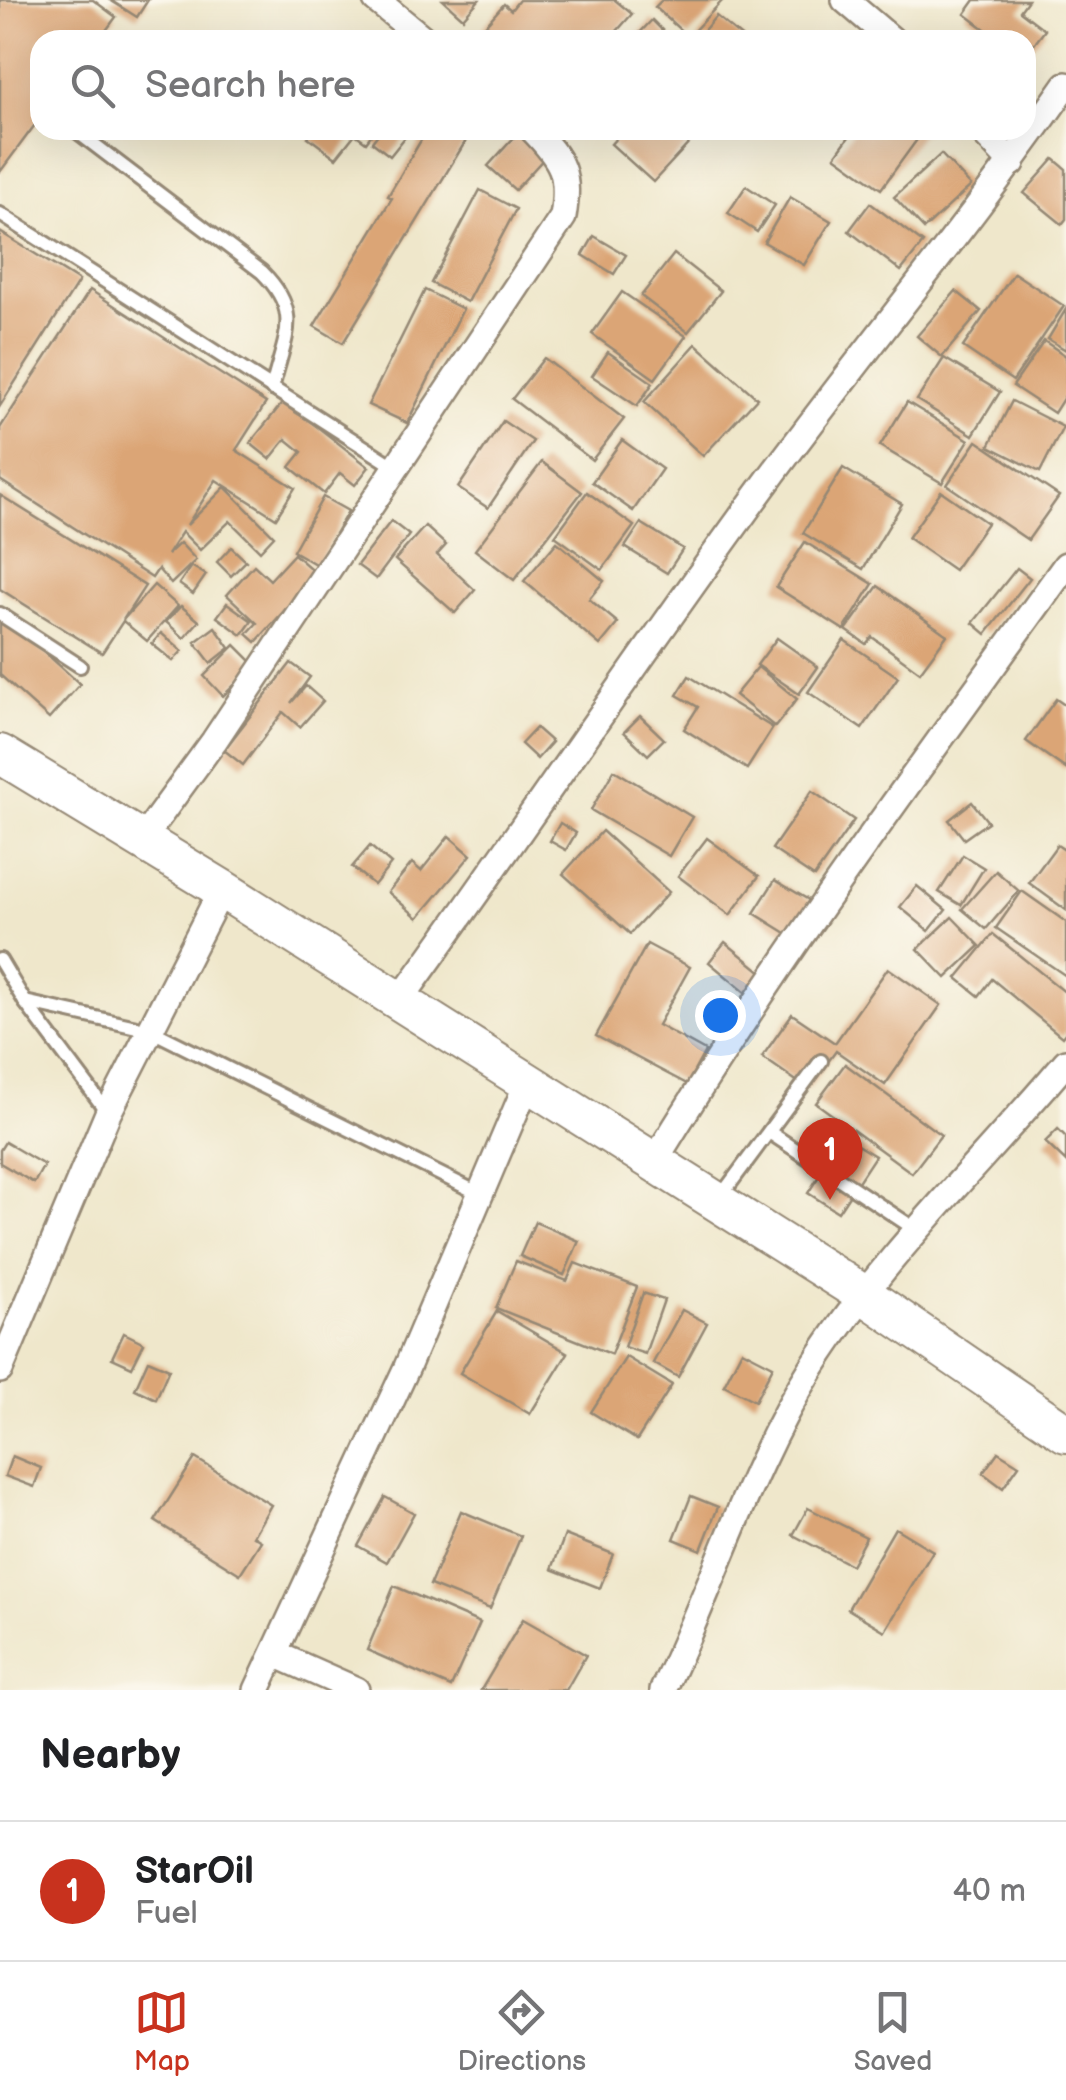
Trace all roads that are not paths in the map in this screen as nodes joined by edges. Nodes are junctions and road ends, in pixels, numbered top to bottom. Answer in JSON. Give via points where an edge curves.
{"nodes":[{"id":1,"x":376,"y":0,"type":"edge"},
{"id":2,"x":845,"y":0,"type":"edge"},
{"id":3,"x":413,"y":30,"type":"edge"},
{"id":4,"x":880,"y":30,"type":"edge"},
{"id":5,"x":1066,"y":85,"type":"edge"},
{"id":6,"x":1036,"y":129,"type":"edge"},
{"id":7,"x":88,"y":140,"type":"edge"},
{"id":8,"x":542,"y":140,"type":"edge"},
{"id":9,"x":990,"y":140,"type":"edge"},
{"id":10,"x":1028,"y":140,"type":"edge"},
{"id":11,"x":1012,"y":164,"type":"junction"},
{"id":12,"x":0,"y":214,"type":"edge"},
{"id":13,"x":272,"y":389,"type":"junction"},
{"id":14,"x":396,"y":468,"type":"junction"},
{"id":15,"x":1066,"y":565,"type":"edge"},
{"id":16,"x":0,"y":614,"type":"edge"},
{"id":17,"x":80,"y":666,"type":"dead end"},
{"id":18,"x":0,"y":754,"type":"edge"},
{"id":19,"x":141,"y":841,"type":"junction"},
{"id":20,"x":222,"y":888,"type":"junction"},
{"id":21,"x":0,"y":960,"type":"edge"},
{"id":22,"x":400,"y":1000,"type":"junction"},
{"id":23,"x":25,"y":1002,"type":"junction"},
{"id":24,"x":150,"y":1030,"type":"junction"},
{"id":25,"x":821,"y":1062,"type":"dead end"},
{"id":26,"x":1066,"y":1062,"type":"edge"},
{"id":27,"x":527,"y":1084,"type":"junction"},
{"id":28,"x":108,"y":1113,"type":"junction"},
{"id":29,"x":769,"y":1132,"type":"junction"},
{"id":30,"x":654,"y":1162,"type":"junction"},
{"id":31,"x":480,"y":1194,"type":"junction"},
{"id":32,"x":716,"y":1202,"type":"junction"},
{"id":33,"x":918,"y":1231,"type":"junction"},
{"id":34,"x":863,"y":1294,"type":"junction"},
{"id":35,"x":0,"y":1370,"type":"edge"},
{"id":36,"x":1066,"y":1433,"type":"edge"},
{"id":37,"x":275,"y":1654,"type":"junction"},
{"id":38,"x":257,"y":1690,"type":"edge"},
{"id":39,"x":356,"y":1690,"type":"edge"},
{"id":40,"x":663,"y":1690,"type":"edge"}],
"edges":[{"from":1,"to":3,"type":"street"},
{"from":2,"to":4,"type":"street"},
{"from":5,"to":6,"type":"street"},
{"from":7,"to":13,"type":"lane","via":[[280,290],[290,314]]},
{"from":8,"to":14,"type":"street","via":[[564,169],[563,217]]},
{"from":9,"to":11,"type":"street"},
{"from":10,"to":11,"type":"street"},
{"from":11,"to":22,"type":"street","via":[[706,564]]},
{"from":12,"to":13,"type":"lane"},
{"from":13,"to":14,"type":"lane"},
{"from":14,"to":19,"type":"street"},
{"from":15,"to":30,"type":"street","via":[[883,819]]},
{"from":16,"to":17,"type":"lane"},
{"from":18,"to":19,"type":"main road"},
{"from":19,"to":20,"type":"main road"},
{"from":20,"to":22,"type":"main road"},
{"from":20,"to":24,"type":"street"},
{"from":21,"to":23,"type":"lane"},
{"from":22,"to":27,"type":"main road"},
{"from":23,"to":24,"type":"lane"},
{"from":23,"to":28,"type":"lane"},
{"from":24,"to":28,"type":"street"},
{"from":24,"to":31,"type":"lane"},
{"from":25,"to":29,"type":"lane"},
{"from":26,"to":33,"type":"street"},
{"from":27,"to":30,"type":"main road"},
{"from":27,"to":31,"type":"street"},
{"from":28,"to":35,"type":"street"},
{"from":29,"to":32,"type":"lane"},
{"from":29,"to":33,"type":"lane"},
{"from":30,"to":32,"type":"main road"},
{"from":31,"to":37,"type":"street"},
{"from":32,"to":34,"type":"main road"},
{"from":33,"to":34,"type":"street"},
{"from":34,"to":36,"type":"main road"},
{"from":34,"to":40,"type":"street","via":[[812,1368],[744,1496]]},
{"from":37,"to":38,"type":"street"},
{"from":37,"to":39,"type":"street"}]}
